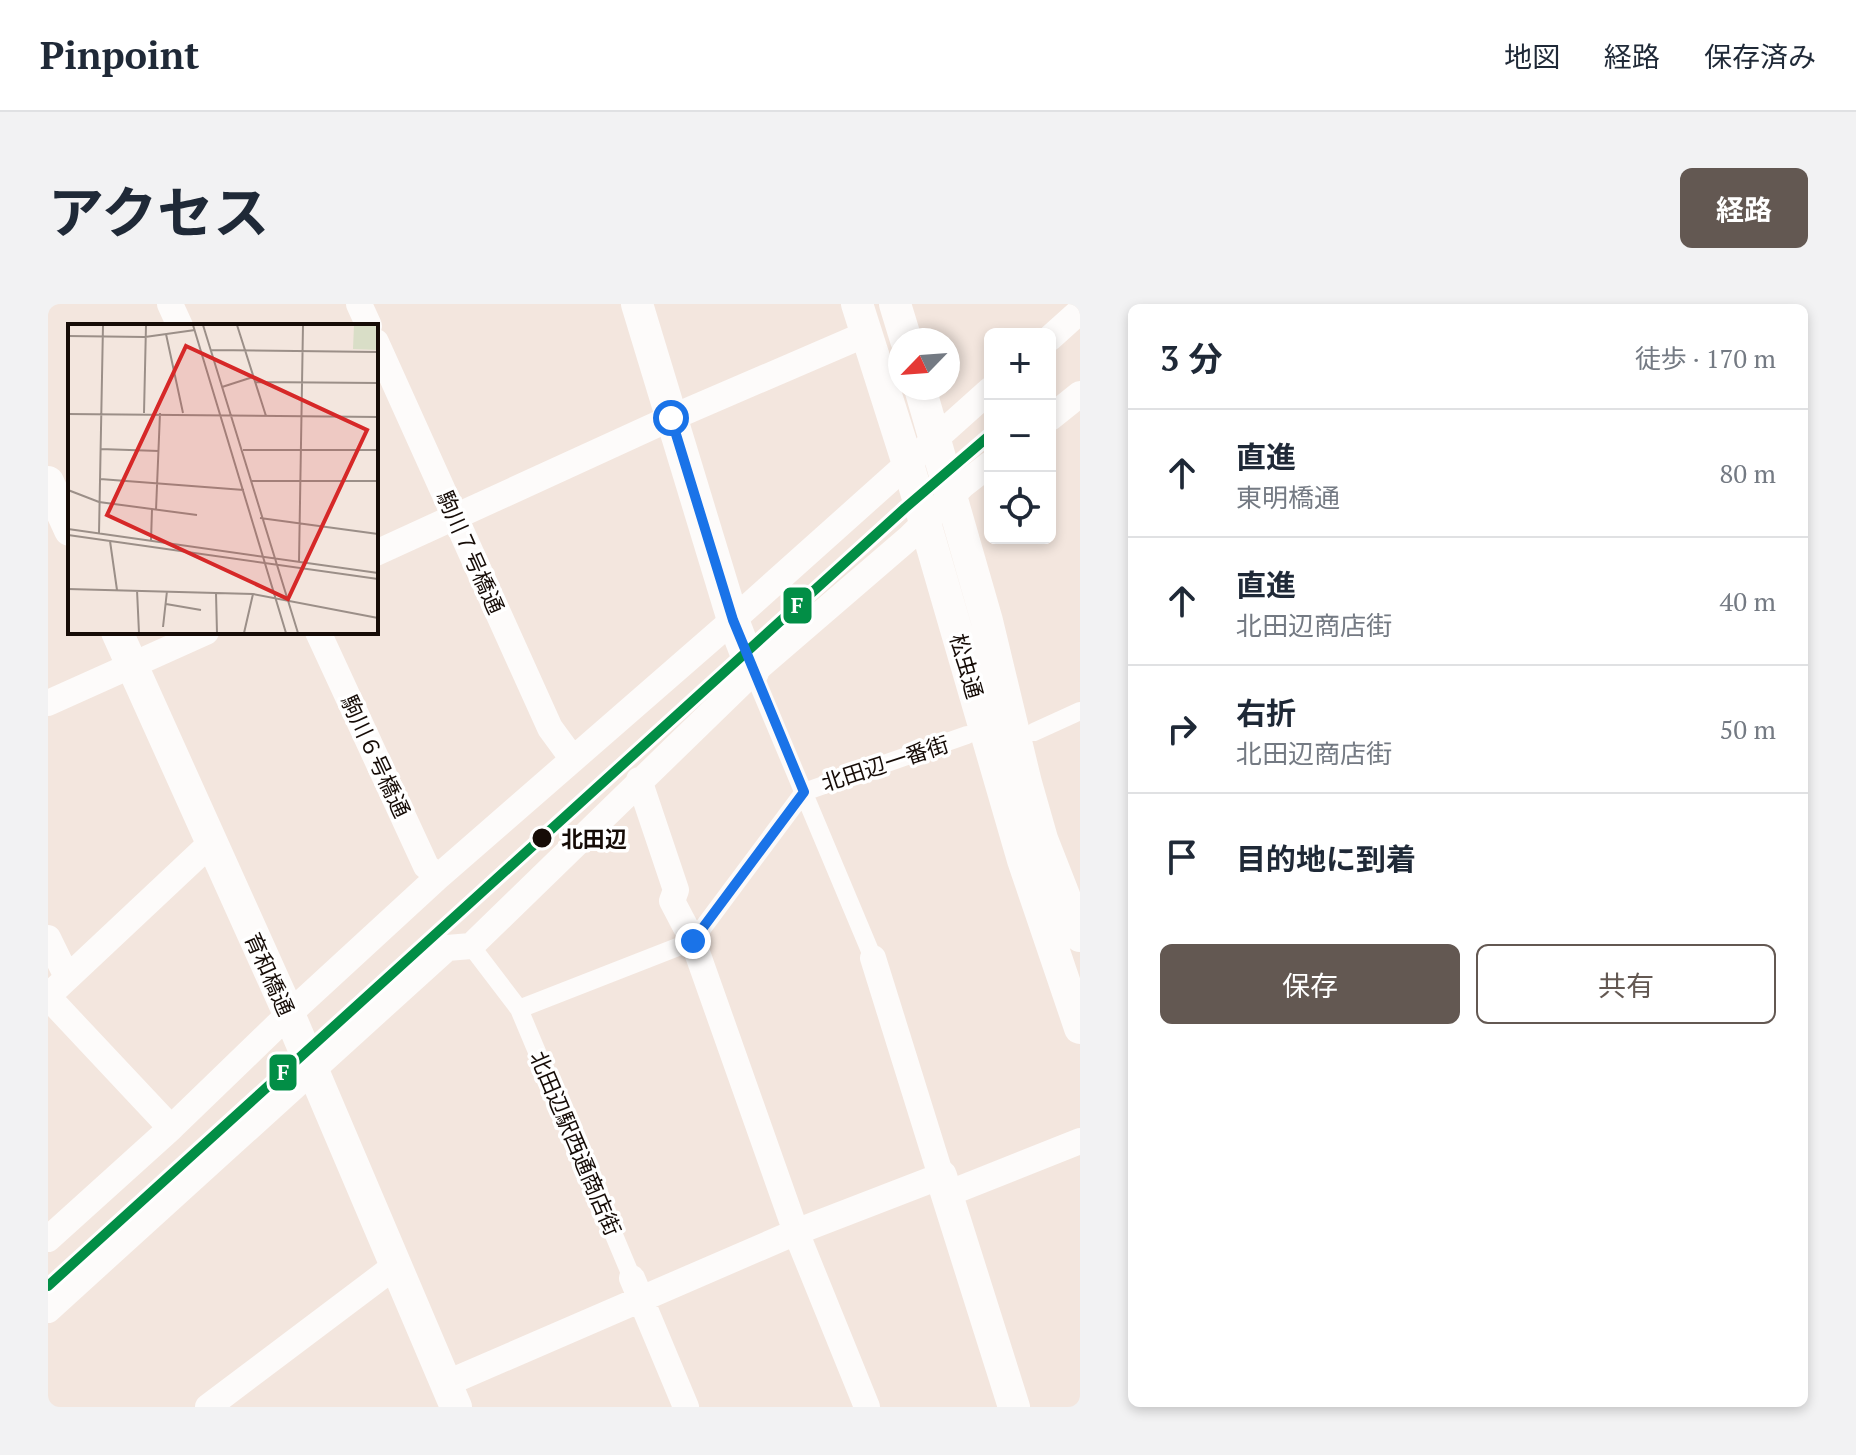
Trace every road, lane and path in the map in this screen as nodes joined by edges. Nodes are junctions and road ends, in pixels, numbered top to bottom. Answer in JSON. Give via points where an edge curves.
{"nodes":[{"id":1,"x":170,"y":304,"type":"edge"},
{"id":2,"x":359,"y":304,"type":"edge"},
{"id":3,"x":637,"y":304,"type":"edge"},
{"id":4,"x":895,"y":304,"type":"edge"},
{"id":5,"x":1080,"y":311,"type":"edge"},
{"id":6,"x":861,"y":319,"type":"edge"},
{"id":7,"x":179,"y":324,"type":"edge"},
{"id":8,"x":368,"y":324,"type":"edge"},
{"id":9,"x":902,"y":328,"type":"edge"},
{"id":10,"x":1056,"y":333,"type":"edge"},
{"id":11,"x":378,"y":346,"type":"edge"},
{"id":12,"x":1080,"y":394,"type":"edge"},
{"id":13,"x":984,"y":395,"type":"edge"},
{"id":14,"x":924,"y":400,"type":"edge"},
{"id":15,"x":1056,"y":413,"type":"edge"},
{"id":16,"x":671,"y":418,"type":"junction"},
{"id":17,"x":936,"y":438,"type":"junction"},
{"id":18,"x":908,"y":464,"type":"junction"},
{"id":19,"x":984,"y":469,"type":"edge"},
{"id":20,"x":48,"y":482,"type":"edge"},
{"id":21,"x":951,"y":496,"type":"junction"},
{"id":22,"x":455,"y":517,"type":"junction"},
{"id":23,"x":925,"y":522,"type":"junction"},
{"id":24,"x":68,"y":526,"type":"edge"},
{"id":25,"x":378,"y":552,"type":"edge"},
{"id":26,"x":733,"y":620,"type":"junction"},
{"id":27,"x":118,"y":634,"type":"edge"},
{"id":28,"x":202,"y":634,"type":"edge"},
{"id":29,"x":319,"y":634,"type":"edge"},
{"id":30,"x":133,"y":666,"type":"junction"},
{"id":31,"x":753,"y":672,"type":"junction"},
{"id":32,"x":48,"y":703,"type":"edge"},
{"id":33,"x":1080,"y":711,"type":"edge"},
{"id":34,"x":1034,"y":732,"type":"dead end"},
{"id":35,"x":967,"y":735,"type":"dead end"},
{"id":36,"x":572,"y":758,"type":"junction"},
{"id":37,"x":639,"y":780,"type":"junction"},
{"id":38,"x":804,"y":792,"type":"junction"},
{"id":39,"x":211,"y":843,"type":"junction"},
{"id":40,"x":438,"y":877,"type":"junction"},
{"id":41,"x":1080,"y":936,"type":"edge"},
{"id":42,"x":48,"y":938,"type":"edge"},
{"id":43,"x":693,"y":941,"type":"junction"},
{"id":44,"x":471,"y":946,"type":"junction"},
{"id":45,"x":873,"y":958,"type":"joint"},
{"id":46,"x":67,"y":977,"type":"junction"},
{"id":47,"x":48,"y":997,"type":"edge"},
{"id":48,"x":519,"y":1009,"type":"junction"},
{"id":49,"x":289,"y":1014,"type":"junction"},
{"id":50,"x":1080,"y":1028,"type":"edge"},
{"id":51,"x":312,"y":1070,"type":"junction"},
{"id":52,"x":171,"y":1128,"type":"junction"},
{"id":53,"x":1080,"y":1141,"type":"edge"},
{"id":54,"x":944,"y":1185,"type":"junction"},
{"id":55,"x":796,"y":1232,"type":"junction"},
{"id":56,"x":48,"y":1239,"type":"edge"},
{"id":57,"x":395,"y":1266,"type":"junction"},
{"id":58,"x":636,"y":1288,"type":"junction"},
{"id":59,"x":48,"y":1310,"type":"edge"},
{"id":60,"x":450,"y":1395,"type":"edge"},
{"id":61,"x":208,"y":1407,"type":"edge"},
{"id":62,"x":686,"y":1407,"type":"edge"},
{"id":63,"x":867,"y":1407,"type":"edge"},
{"id":64,"x":1014,"y":1407,"type":"edge"}],
"edges":[{"from":1,"to":7,"type":"street"},
{"from":2,"to":8,"type":"street"},
{"from":3,"to":16,"type":"street"},
{"from":4,"to":9,"type":"street"},
{"from":5,"to":10,"type":"street"},
{"from":6,"to":16,"type":"street"},
{"from":6,"to":18,"type":"street","name":"松虫通"},
{"from":11,"to":22,"type":"street","name":"駒川７号橋通"},
{"from":12,"to":15,"type":"street"},
{"from":13,"to":17,"type":"street"},
{"from":14,"to":17,"type":"street","name":"松虫通"},
{"from":16,"to":22,"type":"street"},
{"from":16,"to":26,"type":"street"},
{"from":17,"to":18,"type":"street"},
{"from":17,"to":21,"type":"street","name":"松虫通"},
{"from":18,"to":23,"type":"street","name":"松虫通"},
{"from":18,"to":26,"type":"street"},
{"from":19,"to":21,"type":"street"},
{"from":20,"to":24,"type":"street"},
{"from":21,"to":23,"type":"street"},
{"from":21,"to":41,"type":"street","name":"松虫通","via":[[1042,839]]},
{"from":22,"to":25,"type":"street"},
{"from":22,"to":36,"type":"street","name":"駒川７号橋通","via":[[550,728]]},
{"from":23,"to":31,"type":"street"},
{"from":23,"to":50,"type":"street","name":"松虫通","via":[[1023,860]]},
{"from":26,"to":31,"type":"street"},
{"from":26,"to":36,"type":"street"},
{"from":27,"to":30,"type":"street","name":"育和橋通"},
{"from":28,"to":30,"type":"street"},
{"from":29,"to":40,"type":"street","name":"駒川６号橋通","via":[[426,866]]},
{"from":30,"to":32,"type":"street"},
{"from":30,"to":39,"type":"street","name":"育和橋通"},
{"from":31,"to":37,"type":"street"},
{"from":31,"to":38,"type":"street"},
{"from":33,"to":34,"type":"street"},
{"from":35,"to":38,"type":"street","name":"北田辺一番街"},
{"from":36,"to":40,"type":"street"},
{"from":37,"to":43,"type":"street","via":[[676,890],[672,901]]},
{"from":37,"to":44,"type":"street"},
{"from":38,"to":43,"type":"street"},
{"from":38,"to":45,"type":"street"},
{"from":39,"to":46,"type":"street"},
{"from":39,"to":49,"type":"street","name":"育和橋通"},
{"from":40,"to":49,"type":"street"},
{"from":42,"to":46,"type":"street"},
{"from":43,"to":48,"type":"street"},
{"from":43,"to":55,"type":"street"},
{"from":44,"to":48,"type":"street","name":"北田辺駅西通商店街"},
{"from":44,"to":51,"type":"street","via":[[447,948]]},
{"from":45,"to":54,"type":"street"},
{"from":46,"to":47,"type":"street"},
{"from":47,"to":52,"type":"street"},
{"from":48,"to":58,"type":"street","name":"北田辺駅西通商店街"},
{"from":49,"to":51,"type":"street","name":"育和橋通"},
{"from":49,"to":52,"type":"street"},
{"from":51,"to":57,"type":"street","name":"育和橋通"},
{"from":51,"to":59,"type":"street"},
{"from":52,"to":56,"type":"street"},
{"from":53,"to":54,"type":"street"},
{"from":54,"to":55,"type":"street"},
{"from":54,"to":64,"type":"street"},
{"from":55,"to":58,"type":"street"},
{"from":55,"to":63,"type":"street"},
{"from":57,"to":60,"type":"street","name":"育和橋通"},
{"from":57,"to":61,"type":"street"},
{"from":58,"to":60,"type":"street"},
{"from":58,"to":62,"type":"street"}]}
